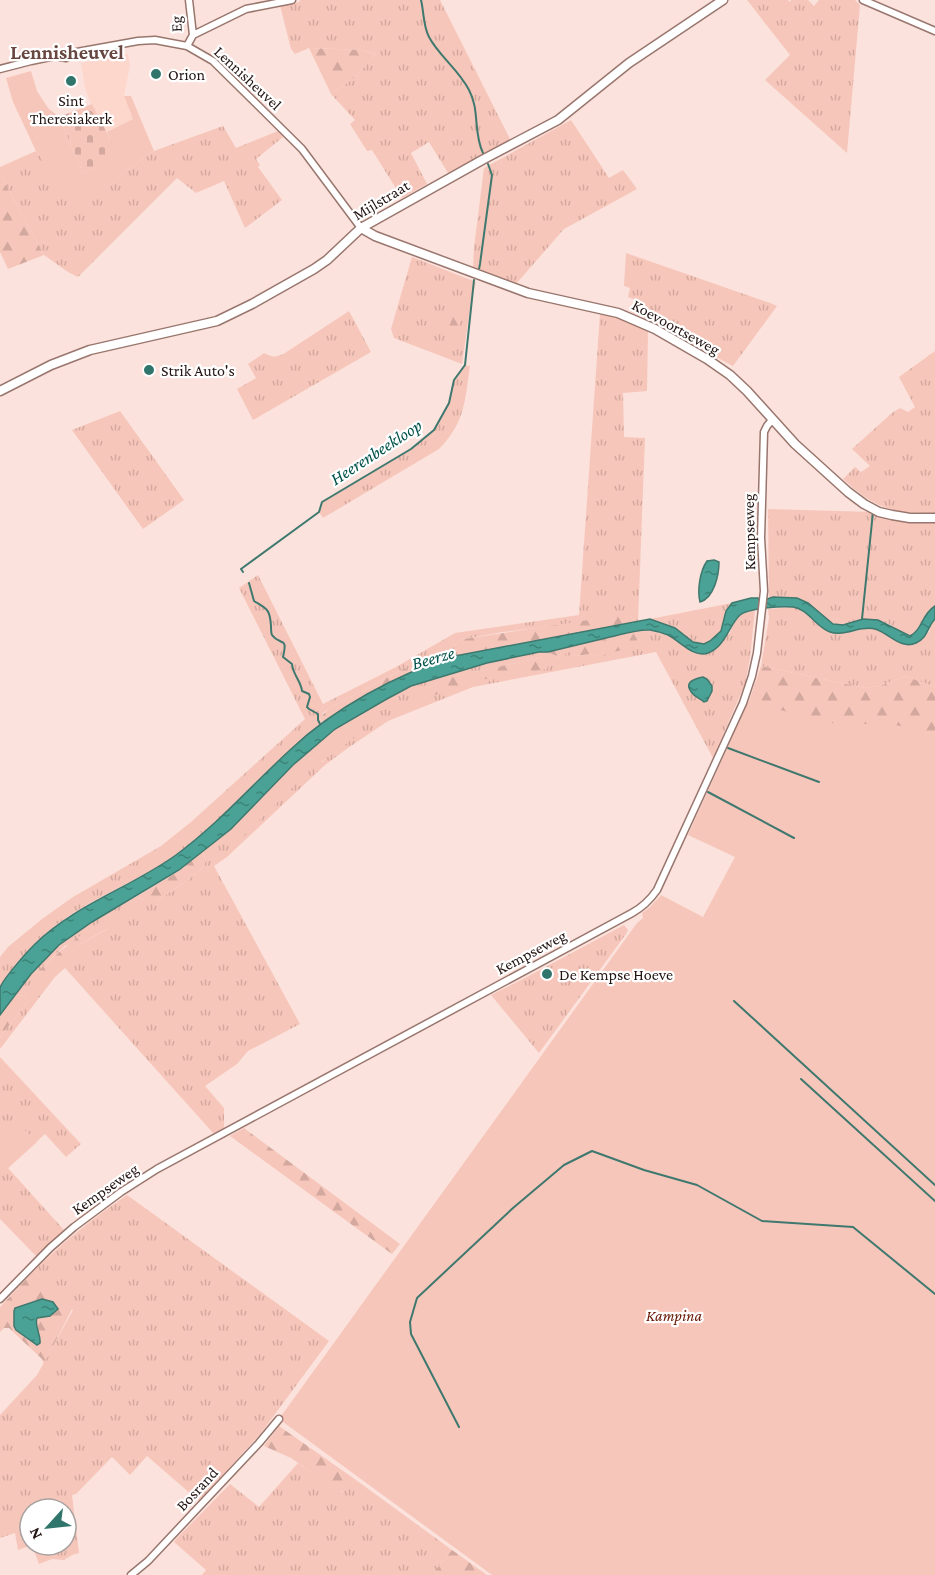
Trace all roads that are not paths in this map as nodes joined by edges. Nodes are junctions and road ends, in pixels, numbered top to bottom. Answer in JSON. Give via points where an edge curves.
{"nodes":[{"id":1,"x":189,"y":0,"type":"edge"},
{"id":2,"x":292,"y":0,"type":"edge"},
{"id":3,"x":723,"y":0,"type":"edge"},
{"id":4,"x":863,"y":0,"type":"edge"},
{"id":5,"x":935,"y":31,"type":"edge"},
{"id":6,"x":193,"y":35,"type":"junction"},
{"id":7,"x":187,"y":46,"type":"junction"},
{"id":8,"x":0,"y":69,"type":"edge"},
{"id":9,"x":361,"y":228,"type":"junction"},
{"id":10,"x":0,"y":392,"type":"edge"},
{"id":11,"x":772,"y":420,"type":"junction"},
{"id":12,"x":935,"y":518,"type":"edge"},
{"id":13,"x":0,"y":1299,"type":"edge"},
{"id":14,"x":279,"y":1419,"type":"dead end"},
{"id":15,"x":131,"y":1575,"type":"edge"}],
"edges":[{"from":1,"to":6,"type":"street","name":"Eg"},
{"from":2,"to":6,"type":"street","via":[[251,7]]},
{"from":3,"to":9,"type":"street","name":"Mijlstraat","via":[[629,63],[558,120]]},
{"from":4,"to":5,"type":"street"},
{"from":6,"to":7,"type":"street","name":"Eg"},
{"from":7,"to":8,"type":"street","name":"Lennisheuvel","via":[[138,41]]},
{"from":7,"to":9,"type":"street","name":"Lennisheuvel","via":[[213,61],[302,148]]},
{"from":9,"to":10,"type":"street","name":"Mijlstraat","via":[[314,269],[235,313],[205,324],[90,350]]},
{"from":9,"to":11,"type":"street","name":"Koevoortseweg","via":[[528,293],[635,319],[730,375]]},
{"from":11,"to":12,"type":"street","name":"Koevoortseweg","via":[[855,498],[871,508],[910,518]]},
{"from":11,"to":13,"type":"street","name":"Kempseweg","via":[[764,442],[764,578],[754,666],[743,703],[657,890],[645,905],[135,1182],[66,1234]]},
{"from":14,"to":15,"type":"street","name":"Bosrand"}]}
